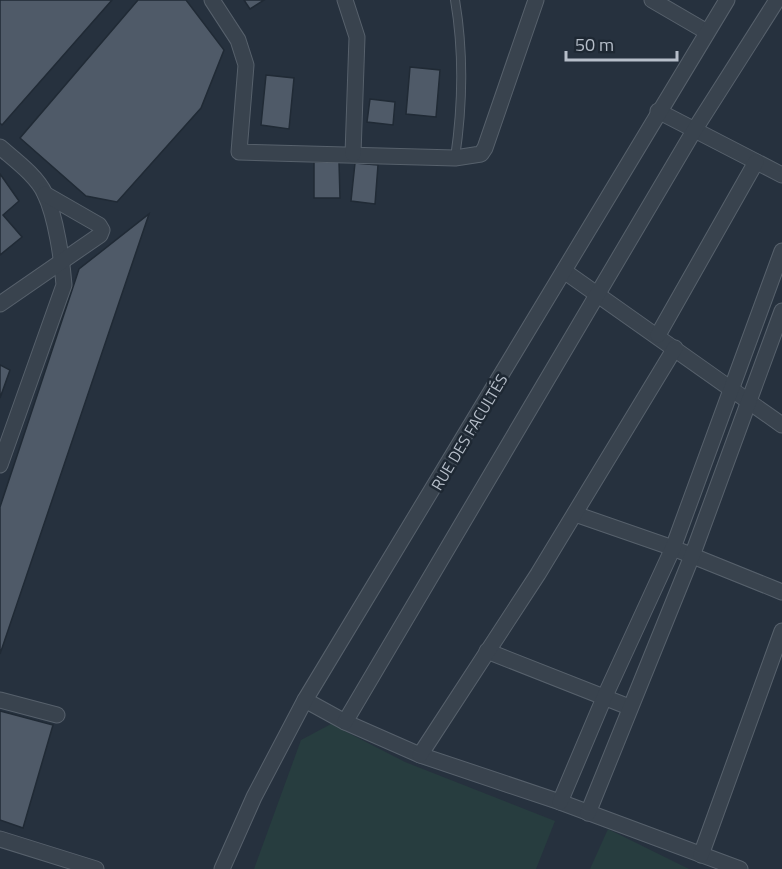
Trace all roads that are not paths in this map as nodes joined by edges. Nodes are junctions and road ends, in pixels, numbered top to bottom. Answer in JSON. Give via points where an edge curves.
{"nodes":[{"id":1,"x":212,"y":0,"type":"edge"},
{"id":2,"x":345,"y":0,"type":"edge"},
{"id":3,"x":455,"y":0,"type":"edge"},
{"id":4,"x":536,"y":0,"type":"edge"},
{"id":5,"x":652,"y":0,"type":"edge"},
{"id":6,"x":727,"y":0,"type":"edge"},
{"id":7,"x":777,"y":0,"type":"edge"},
{"id":8,"x":707,"y":32,"type":"junction"},
{"id":9,"x":658,"y":111,"type":"junction"},
{"id":10,"x":695,"y":129,"type":"junction"},
{"id":11,"x":0,"y":147,"type":"edge"},
{"id":12,"x":353,"y":154,"type":"junction"},
{"id":13,"x":455,"y":158,"type":"junction"},
{"id":14,"x":756,"y":162,"type":"junction"},
{"id":15,"x":782,"y":175,"type":"edge"},
{"id":16,"x":45,"y":194,"type":"junction"},
{"id":17,"x":782,"y":251,"type":"edge"},
{"id":18,"x":62,"y":260,"type":"junction"},
{"id":19,"x":564,"y":271,"type":"junction"},
{"id":20,"x":599,"y":296,"type":"junction"},
{"id":21,"x":0,"y":304,"type":"edge"},
{"id":22,"x":782,"y":311,"type":"edge"},
{"id":23,"x":658,"y":335,"type":"junction"},
{"id":24,"x":675,"y":348,"type":"junction"},
{"id":25,"x":733,"y":390,"type":"junction"},
{"id":26,"x":748,"y":401,"type":"junction"},
{"id":27,"x":782,"y":425,"type":"edge"},
{"id":28,"x":0,"y":465,"type":"edge"},
{"id":29,"x":575,"y":514,"type":"junction"},
{"id":30,"x":672,"y":548,"type":"junction"},
{"id":31,"x":692,"y":556,"type":"junction"},
{"id":32,"x":782,"y":592,"type":"edge"},
{"id":33,"x":782,"y":631,"type":"edge"},
{"id":34,"x":488,"y":651,"type":"junction"},
{"id":35,"x":604,"y":698,"type":"junction"},
{"id":36,"x":0,"y":700,"type":"edge"},
{"id":37,"x":305,"y":700,"type":"junction"},
{"id":38,"x":629,"y":706,"type":"junction"},
{"id":39,"x":57,"y":716,"type":"dead end"},
{"id":40,"x":345,"y":722,"type":"junction"},
{"id":41,"x":420,"y":755,"type":"junction"},
{"id":42,"x":560,"y":802,"type":"junction"},
{"id":43,"x":588,"y":813,"type":"junction"},
{"id":44,"x":0,"y":839,"type":"edge"},
{"id":45,"x":701,"y":855,"type":"junction"},
{"id":46,"x":96,"y":869,"type":"edge"},
{"id":47,"x":222,"y":869,"type":"edge"},
{"id":48,"x":740,"y":869,"type":"edge"}],
"edges":[{"from":1,"to":12,"type":"street","via":[[238,40],[246,65],[238,152]]},
{"from":2,"to":12,"type":"street","via":[[357,37]]},
{"from":3,"to":13,"type":"lane","via":[[462,112]]},
{"from":4,"to":13,"type":"street","via":[[485,148],[481,154]]},
{"from":5,"to":8,"type":"street"},
{"from":6,"to":8,"type":"street","name":"RUE DES FACULTÉS"},
{"from":7,"to":10,"type":"street"},
{"from":8,"to":9,"type":"street","name":"RUE DES FACULTÉS"},
{"from":9,"to":10,"type":"street"},
{"from":9,"to":19,"type":"street","name":"RUE DES FACULTÉS"},
{"from":10,"to":14,"type":"street"},
{"from":10,"to":20,"type":"street"},
{"from":11,"to":16,"type":"street","via":[[35,179]]},
{"from":12,"to":13,"type":"street"},
{"from":14,"to":15,"type":"street"},
{"from":14,"to":23,"type":"street"},
{"from":16,"to":18,"type":"street"},
{"from":16,"to":18,"type":"street","via":[[102,230],[90,243]]},
{"from":17,"to":25,"type":"street"},
{"from":18,"to":21,"type":"street"},
{"from":18,"to":28,"type":"street","via":[[64,285],[58,305]]},
{"from":19,"to":20,"type":"street"},
{"from":19,"to":37,"type":"street","name":"RUE DES FACULTÉS"},
{"from":20,"to":23,"type":"street"},
{"from":20,"to":40,"type":"street"},
{"from":22,"to":26,"type":"street"},
{"from":23,"to":24,"type":"street"},
{"from":24,"to":25,"type":"street"},
{"from":24,"to":29,"type":"street"},
{"from":25,"to":26,"type":"street"},
{"from":25,"to":30,"type":"street"},
{"from":26,"to":27,"type":"street"},
{"from":26,"to":31,"type":"street"},
{"from":29,"to":30,"type":"street"},
{"from":29,"to":34,"type":"street"},
{"from":30,"to":31,"type":"street"},
{"from":30,"to":35,"type":"street"},
{"from":31,"to":32,"type":"street"},
{"from":31,"to":38,"type":"street"},
{"from":33,"to":45,"type":"street"},
{"from":34,"to":35,"type":"street"},
{"from":34,"to":41,"type":"street"},
{"from":35,"to":38,"type":"street"},
{"from":35,"to":42,"type":"street"},
{"from":36,"to":39,"type":"street"},
{"from":37,"to":40,"type":"street"},
{"from":37,"to":47,"type":"street","name":"RUE DES FACULTÉS","via":[[254,797]]},
{"from":38,"to":43,"type":"street"},
{"from":40,"to":41,"type":"street"},
{"from":41,"to":42,"type":"street"},
{"from":42,"to":43,"type":"street"},
{"from":43,"to":45,"type":"street"},
{"from":44,"to":46,"type":"street"},
{"from":45,"to":48,"type":"street"}]}
